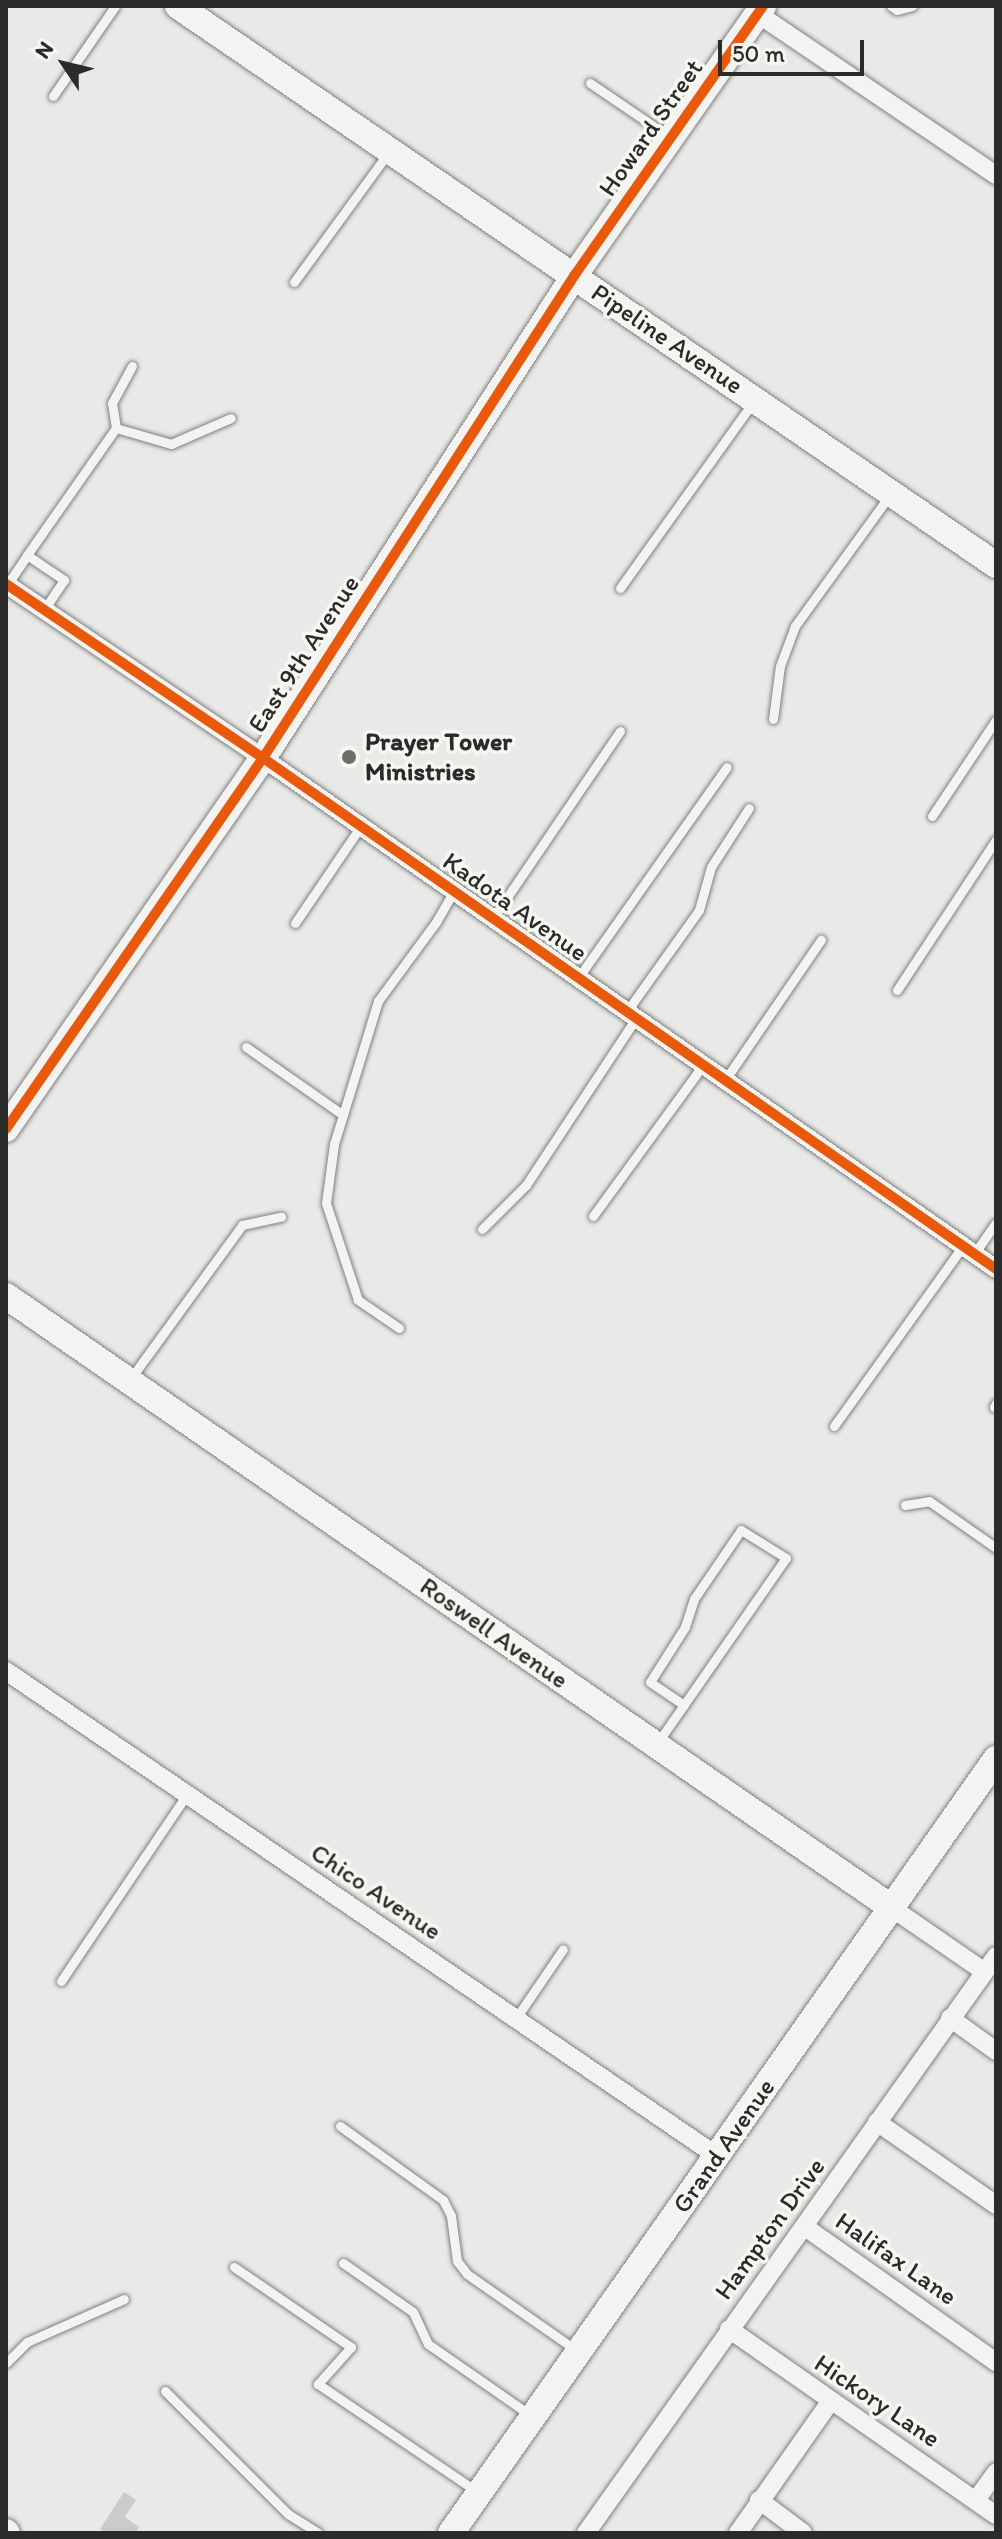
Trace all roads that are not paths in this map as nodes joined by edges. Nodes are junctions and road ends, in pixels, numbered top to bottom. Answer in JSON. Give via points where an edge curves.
{"nodes":[{"id":1,"x":115,"y":6,"type":"edge"},
{"id":2,"x":891,"y":6,"type":"edge"},
{"id":3,"x":912,"y":6,"type":"edge"},
{"id":4,"x":192,"y":10,"type":"edge"},
{"id":5,"x":760,"y":10,"type":"edge"},
{"id":6,"x":590,"y":83,"type":"dead end"},
{"id":7,"x":53,"y":96,"type":"dead end"},
{"id":8,"x":671,"y":138,"type":"junction"},
{"id":9,"x":390,"y":150,"type":"junction"},
{"id":10,"x":996,"y":175,"type":"edge"},
{"id":11,"x":574,"y":276,"type":"junction"},
{"id":12,"x":294,"y":282,"type":"dead end"},
{"id":13,"x":132,"y":366,"type":"dead end"},
{"id":14,"x":755,"y":400,"type":"junction"},
{"id":15,"x":231,"y":418,"type":"dead end"},
{"id":16,"x":116,"y":428,"type":"junction"},
{"id":17,"x":892,"y":493,"type":"junction"},
{"id":18,"x":27,"y":555,"type":"junction"},
{"id":19,"x":996,"y":565,"type":"edge"},
{"id":20,"x":6,"y":585,"type":"edge"},
{"id":21,"x":620,"y":588,"type":"dead end"},
{"id":22,"x":44,"y":610,"type":"junction"},
{"id":23,"x":773,"y":719,"type":"dead end"},
{"id":24,"x":996,"y":720,"type":"edge"},
{"id":25,"x":620,"y":731,"type":"dead end"},
{"id":26,"x":263,"y":758,"type":"junction"},
{"id":27,"x":727,"y":767,"type":"dead end"},
{"id":28,"x":749,"y":808,"type":"dead end"},
{"id":29,"x":932,"y":816,"type":"dead end"},
{"id":30,"x":361,"y":826,"type":"junction"},
{"id":31,"x":996,"y":840,"type":"edge"},
{"id":32,"x":454,"y":891,"type":"junction"},
{"id":33,"x":493,"y":918,"type":"junction"},
{"id":34,"x":295,"y":923,"type":"dead end"},
{"id":35,"x":821,"y":940,"type":"dead end"},
{"id":36,"x":578,"y":978,"type":"junction"},
{"id":37,"x":897,"y":990,"type":"dead end"},
{"id":38,"x":631,"y":1015,"type":"junction"},
{"id":39,"x":246,"y":1047,"type":"dead end"},
{"id":40,"x":703,"y":1065,"type":"junction"},
{"id":41,"x":725,"y":1080,"type":"junction"},
{"id":42,"x":343,"y":1115,"type":"junction"},
{"id":43,"x":6,"y":1129,"type":"edge"},
{"id":44,"x":593,"y":1216,"type":"dead end"},
{"id":45,"x":281,"y":1217,"type":"dead end"},
{"id":46,"x":996,"y":1223,"type":"edge"},
{"id":47,"x":482,"y":1229,"type":"dead end"},
{"id":48,"x":969,"y":1250,"type":"junction"},
{"id":49,"x":996,"y":1269,"type":"edge"},
{"id":50,"x":6,"y":1296,"type":"edge"},
{"id":51,"x":399,"y":1328,"type":"dead end"},
{"id":52,"x":129,"y":1381,"type":"junction"},
{"id":53,"x":834,"y":1426,"type":"dead end"},
{"id":54,"x":905,"y":1505,"type":"dead end"},
{"id":55,"x":996,"y":1548,"type":"edge"},
{"id":56,"x":6,"y":1671,"type":"edge"},
{"id":57,"x":684,"y":1705,"type":"junction"},
{"id":58,"x":656,"y":1745,"type":"junction"},
{"id":59,"x":996,"y":1759,"type":"edge"},
{"id":60,"x":187,"y":1794,"type":"junction"},
{"id":61,"x":892,"y":1908,"type":"junction"},
{"id":62,"x":563,"y":1949,"type":"dead end"},
{"id":63,"x":996,"y":1956,"type":"edge"},
{"id":64,"x":982,"y":1970,"type":"junction"},
{"id":65,"x":61,"y":1981,"type":"dead end"},
{"id":66,"x":516,"y":2018,"type":"junction"},
{"id":67,"x":950,"y":2018,"type":"junction"},
{"id":68,"x":996,"y":2051,"type":"edge"},
{"id":69,"x":877,"y":2122,"type":"junction"},
{"id":70,"x":340,"y":2126,"type":"dead end"},
{"id":71,"x":717,"y":2156,"type":"junction"},
{"id":72,"x":996,"y":2205,"type":"edge"},
{"id":73,"x":805,"y":2227,"type":"junction"},
{"id":74,"x":343,"y":2263,"type":"dead end"},
{"id":75,"x":234,"y":2267,"type":"dead end"},
{"id":76,"x":124,"y":2299,"type":"dead end"},
{"id":77,"x":729,"y":2329,"type":"junction"},
{"id":78,"x":579,"y":2351,"type":"junction"},
{"id":79,"x":996,"y":2362,"type":"edge"},
{"id":80,"x":6,"y":2363,"type":"edge"},
{"id":81,"x":165,"y":2391,"type":"dead end"},
{"id":82,"x":830,"y":2402,"type":"junction"},
{"id":83,"x":533,"y":2417,"type":"junction"},
{"id":84,"x":996,"y":2472,"type":"edge"},
{"id":85,"x":479,"y":2493,"type":"junction"},
{"id":86,"x":759,"y":2500,"type":"junction"},
{"id":87,"x":976,"y":2500,"type":"junction"},
{"id":88,"x":996,"y":2515,"type":"edge"},
{"id":89,"x":318,"y":2533,"type":"edge"},
{"id":90,"x":451,"y":2533,"type":"edge"},
{"id":91,"x":586,"y":2533,"type":"edge"},
{"id":92,"x":738,"y":2533,"type":"edge"},
{"id":93,"x":803,"y":2533,"type":"edge"}],
"edges":[{"from":1,"to":7,"type":"lane"},
{"from":2,"to":3,"type":"lane"},
{"from":4,"to":9,"type":"street","name":"Pipeline Avenue"},
{"from":5,"to":8,"type":"street","name":"Howard Street"},
{"from":5,"to":10,"type":"street"},
{"from":6,"to":8,"type":"lane"},
{"from":8,"to":11,"type":"street","name":"Howard Street"},
{"from":9,"to":11,"type":"street","name":"Pipeline Avenue"},
{"from":9,"to":12,"type":"lane"},
{"from":11,"to":14,"type":"street","name":"Pipeline Avenue"},
{"from":11,"to":26,"type":"street","name":"East 9th Avenue"},
{"from":13,"to":16,"type":"lane","via":[[112,403]]},
{"from":14,"to":17,"type":"street","name":"Pipeline Avenue"},
{"from":14,"to":21,"type":"lane"},
{"from":15,"to":16,"type":"lane","via":[[171,444]]},
{"from":16,"to":18,"type":"lane"},
{"from":17,"to":19,"type":"street","name":"Pipeline Avenue"},
{"from":17,"to":23,"type":"lane","via":[[795,626],[780,666]]},
{"from":18,"to":20,"type":"lane"},
{"from":18,"to":22,"type":"lane","via":[[64,580]]},
{"from":20,"to":22,"type":"street","name":"Kadota Avenue"},
{"from":22,"to":26,"type":"street","name":"Kadota Avenue"},
{"from":24,"to":29,"type":"lane"},
{"from":25,"to":33,"type":"lane"},
{"from":26,"to":30,"type":"street","name":"Kadota Avenue"},
{"from":26,"to":43,"type":"street","name":"East 9th Avenue"},
{"from":27,"to":36,"type":"lane"},
{"from":28,"to":38,"type":"lane","via":[[711,867],[699,910]]},
{"from":30,"to":32,"type":"street","name":"Kadota Avenue"},
{"from":30,"to":34,"type":"lane"},
{"from":31,"to":37,"type":"lane"},
{"from":32,"to":33,"type":"street","name":"Kadota Avenue"},
{"from":32,"to":42,"type":"lane","via":[[378,1001]]},
{"from":33,"to":36,"type":"street","name":"Kadota Avenue"},
{"from":35,"to":41,"type":"lane"},
{"from":36,"to":38,"type":"street","name":"Kadota Avenue"},
{"from":38,"to":40,"type":"street","name":"Kadota Avenue"},
{"from":38,"to":47,"type":"lane","via":[[526,1185]]},
{"from":39,"to":42,"type":"lane"},
{"from":40,"to":41,"type":"street","name":"Kadota Avenue"},
{"from":40,"to":44,"type":"lane"},
{"from":41,"to":48,"type":"street","name":"Kadota Avenue"},
{"from":42,"to":51,"type":"lane","via":[[326,1203],[358,1300]]},
{"from":45,"to":52,"type":"lane","via":[[242,1225]]},
{"from":46,"to":48,"type":"lane"},
{"from":48,"to":49,"type":"street","name":"Kadota Avenue"},
{"from":48,"to":53,"type":"lane"},
{"from":50,"to":52,"type":"street","name":"Roswell Avenue"},
{"from":52,"to":58,"type":"street","name":"Roswell Avenue"},
{"from":54,"to":55,"type":"lane","via":[[929,1501]]},
{"from":56,"to":60,"type":"street","name":"Chico Avenue"},
{"from":57,"to":57,"type":"lane","via":[[786,1558],[741,1530],[694,1599],[685,1627],[650,1682]]},
{"from":57,"to":58,"type":"lane"},
{"from":58,"to":61,"type":"street","name":"Roswell Avenue"},
{"from":59,"to":61,"type":"street","name":"Grand Avenue"},
{"from":60,"to":65,"type":"lane"},
{"from":60,"to":66,"type":"street","name":"Chico Avenue"},
{"from":61,"to":64,"type":"street","name":"Roswell Avenue"},
{"from":61,"to":71,"type":"street","name":"Grand Avenue"},
{"from":62,"to":66,"type":"lane"},
{"from":63,"to":64,"type":"street","name":"Hampton Drive"},
{"from":64,"to":67,"type":"street","name":"Hampton Drive"},
{"from":66,"to":71,"type":"street","name":"Chico Avenue"},
{"from":67,"to":68,"type":"street"},
{"from":67,"to":69,"type":"street","name":"Hampton Drive"},
{"from":69,"to":72,"type":"street"},
{"from":69,"to":73,"type":"street","name":"Hampton Drive"},
{"from":70,"to":78,"type":"lane","via":[[443,2200],[451,2216],[457,2261],[467,2274]]},
{"from":71,"to":78,"type":"street","name":"Grand Avenue"},
{"from":73,"to":77,"type":"street","name":"Hampton Drive"},
{"from":73,"to":79,"type":"street","name":"Halifax Lane"},
{"from":74,"to":83,"type":"lane","via":[[413,2312],[428,2344]]},
{"from":75,"to":85,"type":"lane","via":[[351,2347],[318,2384]]},
{"from":76,"to":80,"type":"lane","via":[[27,2342]]},
{"from":77,"to":82,"type":"street","name":"Hickory Lane"},
{"from":77,"to":91,"type":"street","name":"Hampton Drive"},
{"from":78,"to":83,"type":"street","name":"Grand Avenue"},
{"from":81,"to":89,"type":"lane","via":[[288,2514]]},
{"from":82,"to":86,"type":"street"},
{"from":82,"to":87,"type":"street","name":"Hickory Lane"},
{"from":83,"to":85,"type":"street","name":"Grand Avenue"},
{"from":84,"to":87,"type":"street"},
{"from":85,"to":90,"type":"street","name":"Grand Avenue"},
{"from":86,"to":92,"type":"street"},
{"from":86,"to":93,"type":"street"},
{"from":87,"to":88,"type":"street","name":"Hickory Lane"}]}
